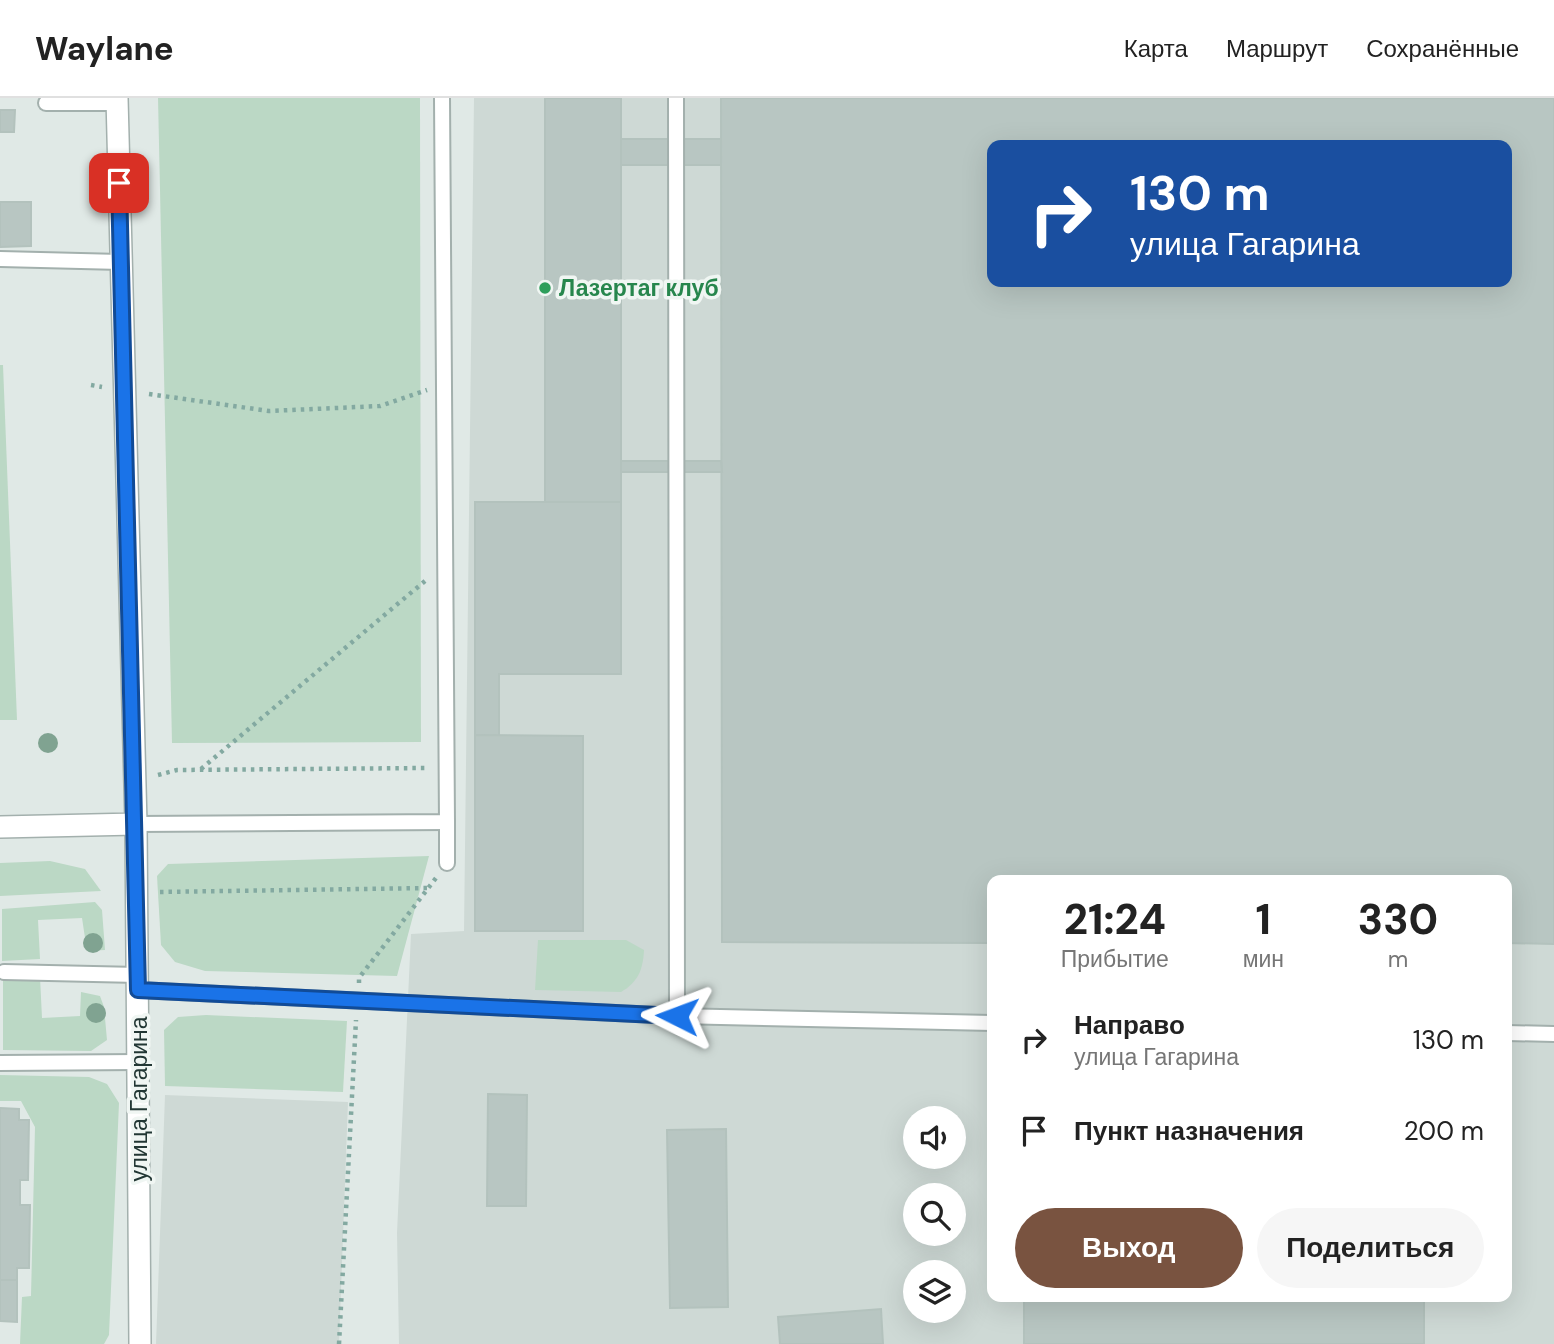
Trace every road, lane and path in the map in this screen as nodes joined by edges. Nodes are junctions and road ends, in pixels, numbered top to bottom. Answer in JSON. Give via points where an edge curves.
{"nodes":[{"id":1,"x":442,"y":98,"type":"edge"},
{"id":2,"x":676,"y":98,"type":"edge"},
{"id":3,"x":117,"y":101,"type":"edge"},
{"id":4,"x":46,"y":103,"type":"dead end"},
{"id":5,"x":0,"y":259,"type":"edge"},
{"id":6,"x":121,"y":262,"type":"junction"},
{"id":7,"x":444,"y":384,"type":"junction"},
{"id":8,"x":91,"y":385,"type":"dead end"},
{"id":9,"x":125,"y":391,"type":"junction"},
{"id":10,"x":445,"y":564,"type":"junction"},
{"id":11,"x":447,"y":768,"type":"junction"},
{"id":12,"x":200,"y":769,"type":"junction"},
{"id":13,"x":150,"y":777,"type":"dead end"},
{"id":14,"x":447,"y":822,"type":"junction"},
{"id":15,"x":136,"y":824,"type":"junction"},
{"id":16,"x":0,"y":827,"type":"edge"},
{"id":17,"x":447,"y":863,"type":"joint"},
{"id":18,"x":138,"y":880,"type":"junction"},
{"id":19,"x":428,"y":888,"type":"junction"},
{"id":20,"x":4,"y":972,"type":"dead end"},
{"id":21,"x":138,"y":982,"type":"junction"},
{"id":22,"x":357,"y":1000,"type":"junction"},
{"id":23,"x":677,"y":1016,"type":"junction"},
{"id":24,"x":987,"y":1023,"type":"edge"},
{"id":25,"x":1512,"y":1033,"type":"edge"},
{"id":26,"x":1554,"y":1034,"type":"edge"},
{"id":27,"x":139,"y":1062,"type":"junction"},
{"id":28,"x":0,"y":1063,"type":"edge"},
{"id":29,"x":140,"y":1344,"type":"edge"},
{"id":30,"x":340,"y":1344,"type":"edge"}],
"edges":[{"from":1,"to":7,"type":"lane"},
{"from":2,"to":23,"type":"lane"},
{"from":3,"to":4,"type":"lane"},
{"from":3,"to":6,"type":"street","name":"улица Гагарина"},
{"from":5,"to":6,"type":"lane"},
{"from":6,"to":9,"type":"street","name":"улица Гагарина"},
{"from":7,"to":9,"type":"path","via":[[380,406],[269,411]]},
{"from":7,"to":10,"type":"lane"},
{"from":8,"to":9,"type":"path"},
{"from":9,"to":15,"type":"street","name":"улица Гагарина"},
{"from":10,"to":11,"type":"lane"},
{"from":10,"to":12,"type":"path"},
{"from":11,"to":12,"type":"path"},
{"from":11,"to":14,"type":"lane"},
{"from":12,"to":13,"type":"path"},
{"from":14,"to":15,"type":"lane"},
{"from":14,"to":17,"type":"lane"},
{"from":15,"to":16,"type":"street"},
{"from":15,"to":18,"type":"street","name":"улица Гагарина"},
{"from":17,"to":19,"type":"path"},
{"from":18,"to":19,"type":"path","via":[[158,892]]},
{"from":18,"to":21,"type":"street","name":"улица Гагарина"},
{"from":19,"to":22,"type":"path","via":[[359,978]]},
{"from":20,"to":21,"type":"lane"},
{"from":21,"to":22,"type":"lane"},
{"from":21,"to":27,"type":"street","name":"улица Гагарина"},
{"from":22,"to":23,"type":"lane"},
{"from":22,"to":30,"type":"path"},
{"from":23,"to":24,"type":"lane"},
{"from":25,"to":26,"type":"lane"},
{"from":27,"to":28,"type":"lane"},
{"from":27,"to":29,"type":"street","name":"улица Гагарина"}]}
